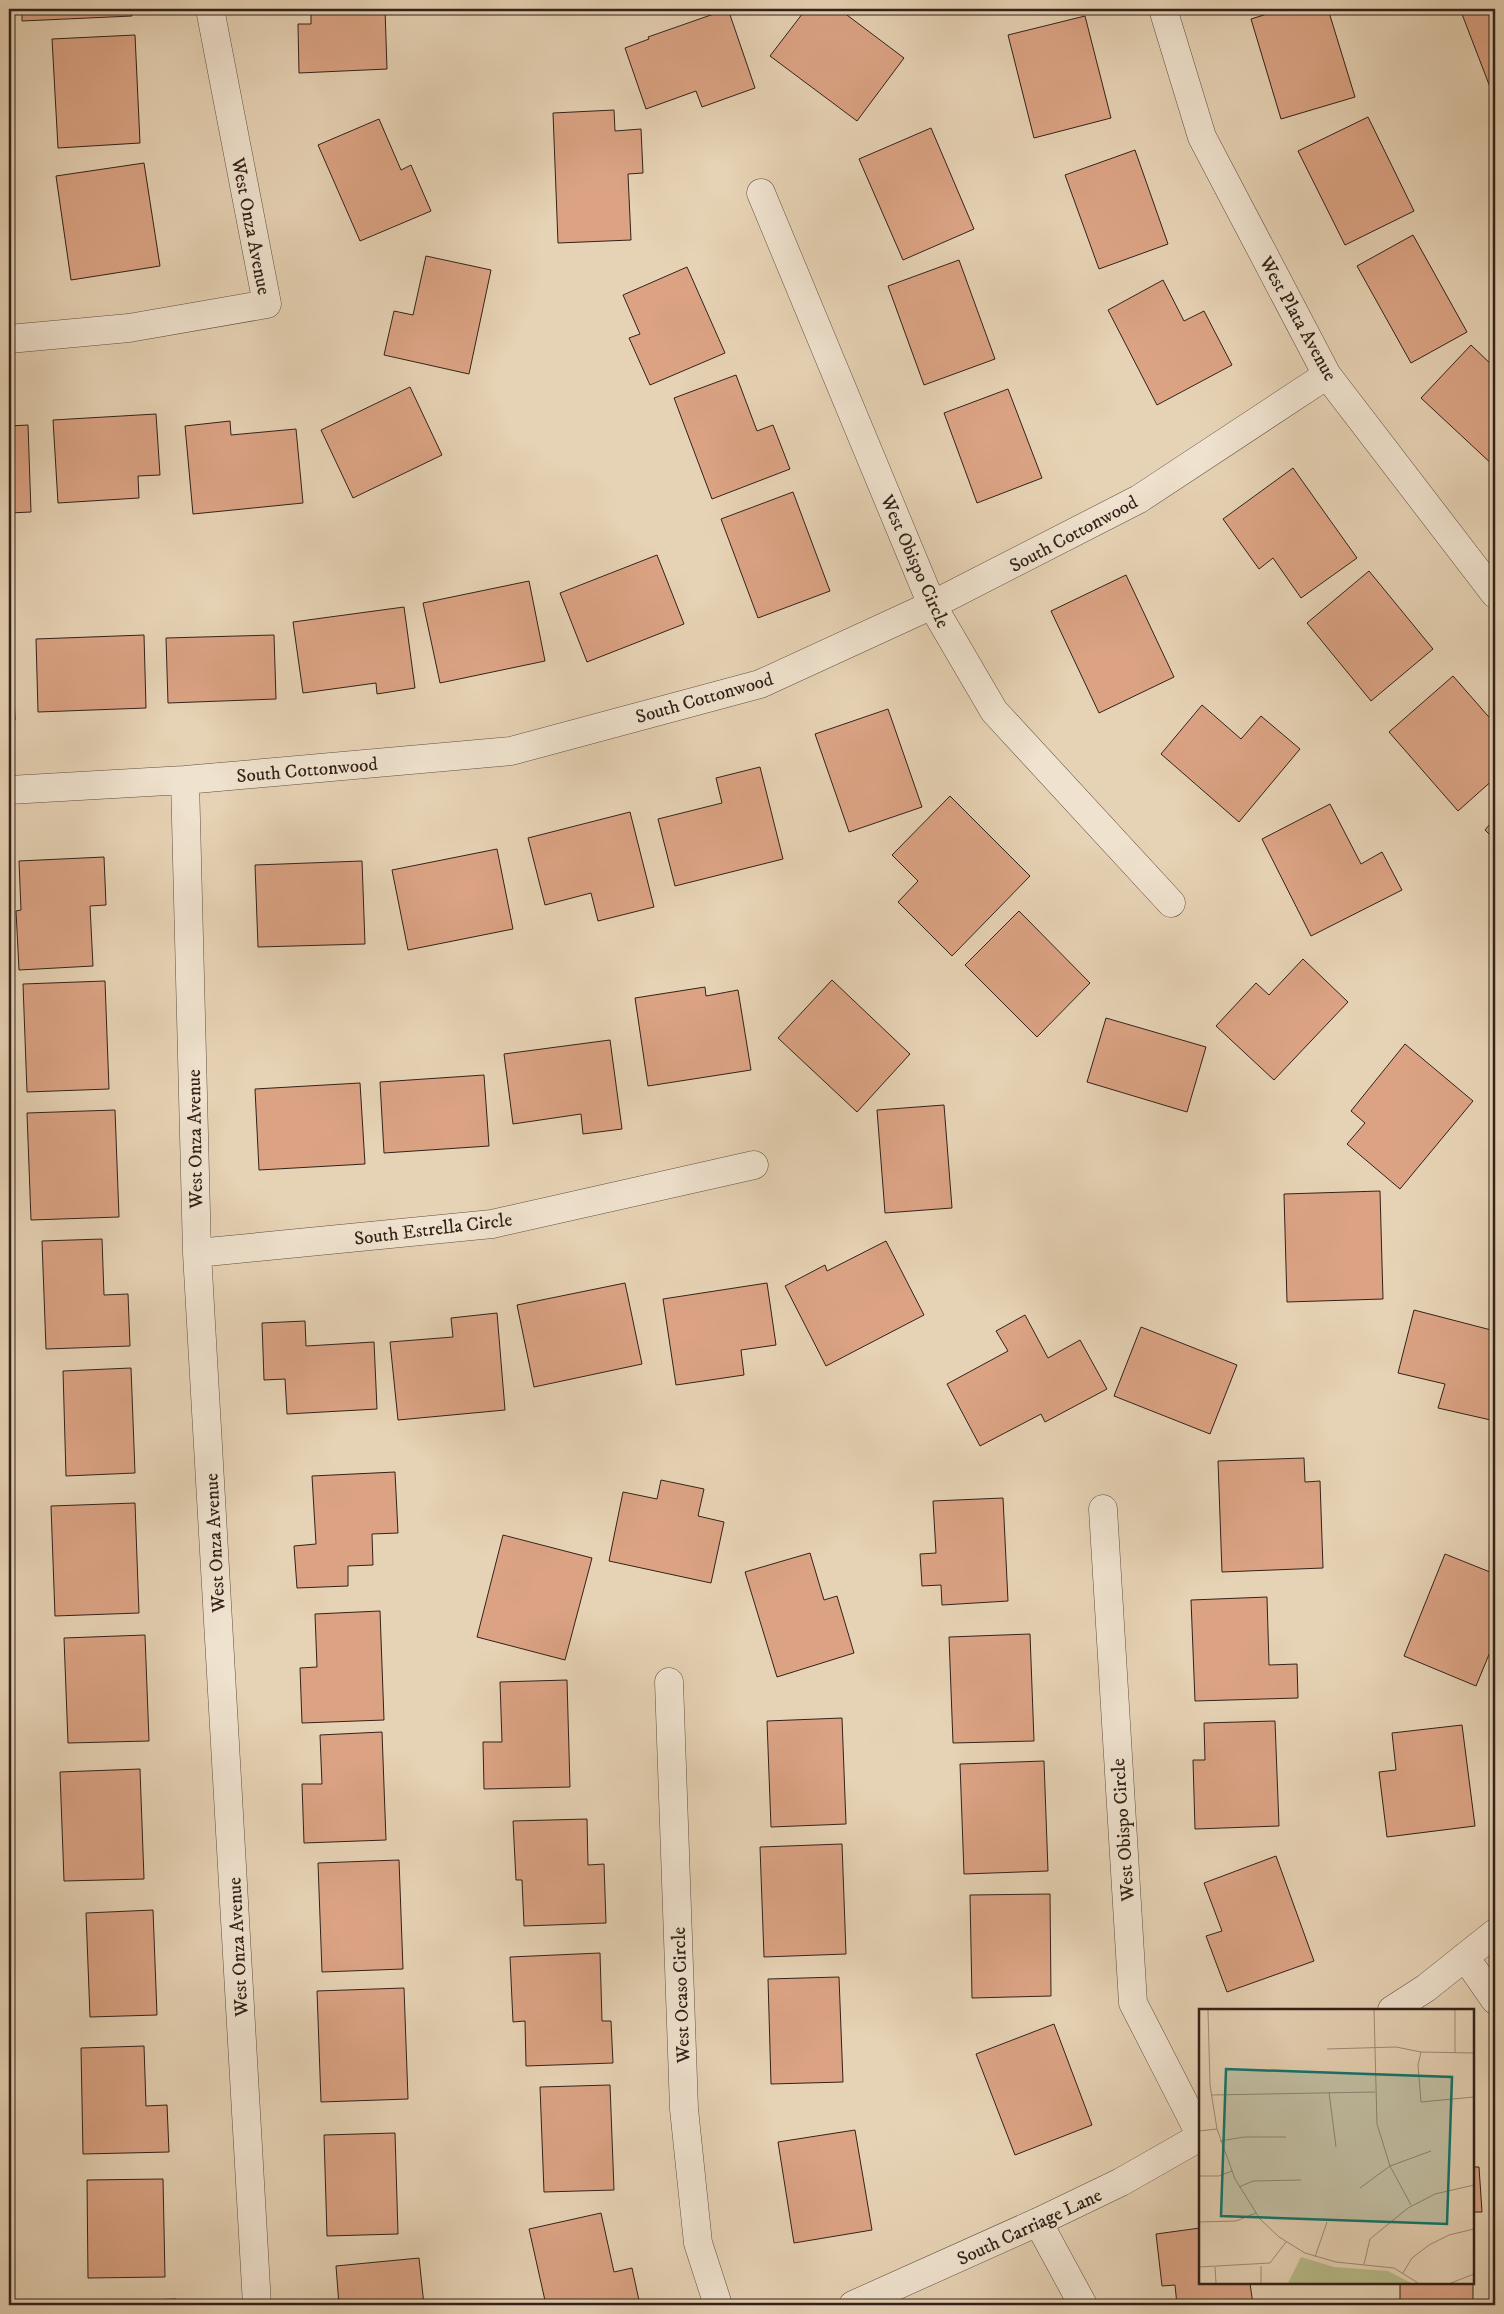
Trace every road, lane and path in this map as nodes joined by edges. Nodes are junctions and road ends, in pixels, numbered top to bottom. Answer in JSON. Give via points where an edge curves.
{"nodes":[{"id":1,"x":210,"y":9,"type":"edge"},
{"id":2,"x":1163,"y":9,"type":"edge"},
{"id":3,"x":761,"y":193,"type":"dead end"},
{"id":4,"x":9,"y":338,"type":"edge"},
{"id":5,"x":1327,"y":376,"type":"junction"},
{"id":6,"x":1495,"y":594,"type":"edge"},
{"id":7,"x":932,"y":605,"type":"junction"},
{"id":8,"x":185,"y":780,"type":"junction"},
{"id":9,"x":9,"y":790,"type":"edge"},
{"id":10,"x":1171,"y":903,"type":"dead end"},
{"id":11,"x":754,"y":1166,"type":"dead end"},
{"id":12,"x":197,"y":1253,"type":"junction"},
{"id":13,"x":1103,"y":1509,"type":"dead end"},
{"id":14,"x":669,"y":1682,"type":"dead end"},
{"id":15,"x":1495,"y":1932,"type":"edge"},
{"id":16,"x":1464,"y":1957,"type":"junction"},
{"id":17,"x":1495,"y":2000,"type":"edge"},
{"id":18,"x":1394,"y":2009,"type":"edge"},
{"id":19,"x":1199,"y":2134,"type":"edge"},
{"id":20,"x":1199,"y":2137,"type":"edge"},
{"id":21,"x":1038,"y":2222,"type":"junction"},
{"id":22,"x":257,"y":2305,"type":"edge"},
{"id":23,"x":718,"y":2305,"type":"edge"},
{"id":24,"x":853,"y":2305,"type":"edge"},
{"id":25,"x":1083,"y":2305,"type":"edge"}],
"edges":[{"from":1,"to":4,"type":"street","name":"West Onza Avenue","via":[[267,304],[129,328]]},
{"from":2,"to":5,"type":"street","name":"West Plata Avenue","via":[[1202,137]]},
{"from":3,"to":7,"type":"street","name":"West Obispo Circle"},
{"from":5,"to":6,"type":"street","name":"West Plata Avenue"},
{"from":5,"to":7,"type":"street","name":"South Cottonwood","via":[[1139,499]]},
{"from":7,"to":8,"type":"street","name":"South Cottonwood","via":[[760,684],[511,751]]},
{"from":7,"to":10,"type":"street","name":"West Obispo Circle","via":[[994,711]]},
{"from":8,"to":9,"type":"street","name":"South Cottonwood"},
{"from":8,"to":12,"type":"street","name":"West Onza Avenue"},
{"from":11,"to":12,"type":"street","name":"South Estrella Circle","via":[[492,1224]]},
{"from":12,"to":22,"type":"street","name":"West Onza Avenue"},
{"from":13,"to":19,"type":"street","name":"West Obispo Circle","via":[[1133,2003]]},
{"from":14,"to":23,"type":"street","name":"West Ocaso Circle","via":[[684,2109],[698,2243]]},
{"from":15,"to":16,"type":"street"},
{"from":16,"to":17,"type":"street"},
{"from":16,"to":18,"type":"street"},
{"from":20,"to":21,"type":"street","name":"South Carriage Lane","via":[[1121,2182]]},
{"from":21,"to":24,"type":"street","name":"South Carriage Lane"},
{"from":21,"to":25,"type":"street"}]}
